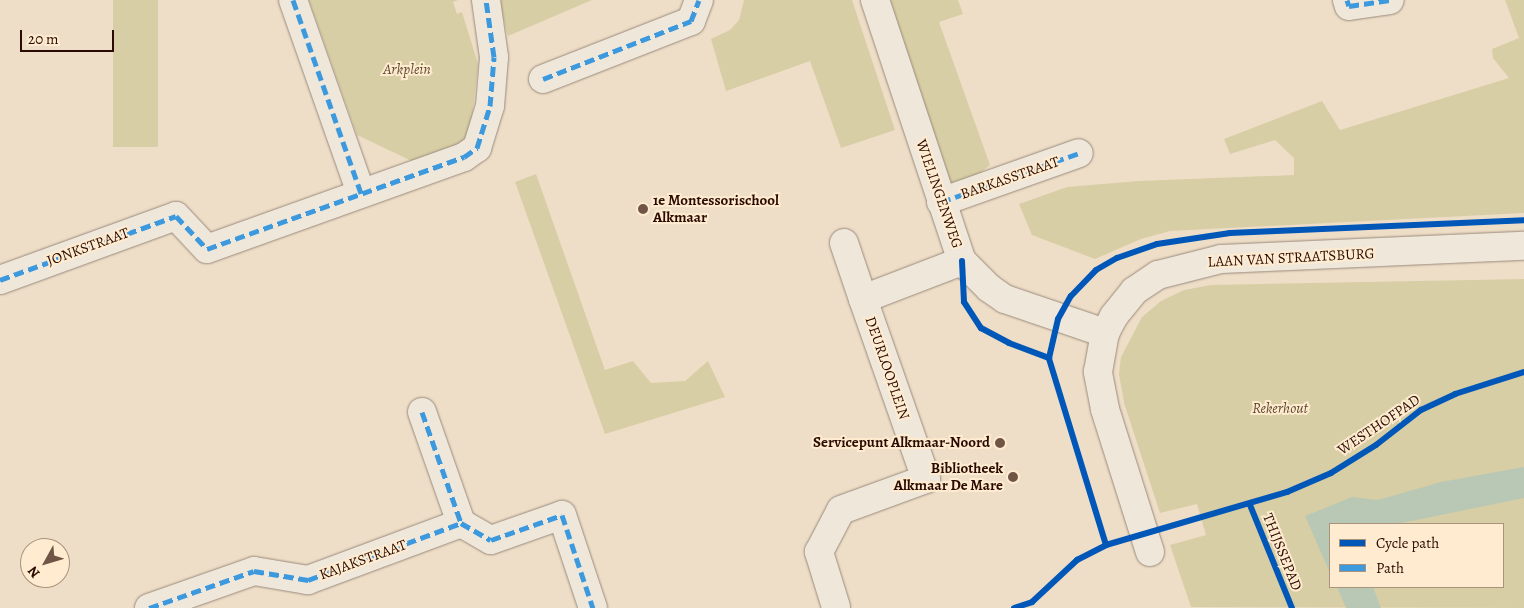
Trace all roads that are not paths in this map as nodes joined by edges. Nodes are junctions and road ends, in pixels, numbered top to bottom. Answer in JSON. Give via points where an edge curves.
{"nodes":[{"id":1,"x":293,"y":0,"type":"edge"},
{"id":2,"x":486,"y":0,"type":"edge"},
{"id":3,"x":699,"y":0,"type":"edge"},
{"id":4,"x":875,"y":0,"type":"edge"},
{"id":5,"x":1390,"y":0,"type":"edge"},
{"id":6,"x":1348,"y":3,"type":"edge"},
{"id":7,"x":543,"y":79,"type":"dead end"},
{"id":8,"x":1079,"y":154,"type":"dead end"},
{"id":9,"x":361,"y":193,"type":"junction"},
{"id":10,"x":941,"y":202,"type":"junction"},
{"id":11,"x":844,"y":243,"type":"dead end"},
{"id":12,"x":1524,"y":246,"type":"edge"},
{"id":13,"x":962,"y":261,"type":"junction"},
{"id":14,"x":0,"y":280,"type":"edge"},
{"id":15,"x":863,"y":299,"type":"junction"},
{"id":16,"x":1105,"y":333,"type":"junction"},
{"id":17,"x":422,"y":412,"type":"dead end"},
{"id":18,"x":460,"y":523,"type":"junction"},
{"id":19,"x":1150,"y":552,"type":"dead end"},
{"id":20,"x":836,"y":607,"type":"dead end"},
{"id":21,"x":149,"y":608,"type":"edge"},
{"id":22,"x":593,"y":608,"type":"edge"}],
"edges":[{"from":1,"to":9,"type":"street"},
{"from":2,"to":9,"type":"street","via":[[494,57],[493,81],[486,123],[476,148],[464,157]]},
{"from":3,"to":7,"type":"street","via":[[691,21]]},
{"from":4,"to":10,"type":"street","name":"WIELINGENWEG"},
{"from":5,"to":6,"type":"street"},
{"from":8,"to":10,"type":"street","name":"BARKASSTRAAT"},
{"from":9,"to":14,"type":"street","name":"JONKSTRAAT","via":[[207,249],[176,216]]},
{"from":10,"to":13,"type":"street","name":"WIELINGENWEG"},
{"from":11,"to":15,"type":"street","name":"DEURLOOPLEIN"},
{"from":12,"to":16,"type":"street","name":"LAAN VAN STRAATSBURG","via":[[1194,264],[1146,282],[1124,302]]},
{"from":13,"to":15,"type":"street","name":"DEURLOOPLEIN"},
{"from":13,"to":16,"type":"street","name":"WIELINGENWEG","via":[[1005,299]]},
{"from":15,"to":20,"type":"street","name":"DEURLOOPLEIN","via":[[926,479],[841,510],[819,552]]},
{"from":16,"to":19,"type":"street","name":"LAAN VAN STRAATSBURG","via":[[1098,372],[1101,390]]},
{"from":17,"to":18,"type":"street"},
{"from":18,"to":21,"type":"street","name":"KAJAKSTRAAT","via":[[308,580],[254,571]]},
{"from":18,"to":22,"type":"street","via":[[491,540],[562,515]]}]}
